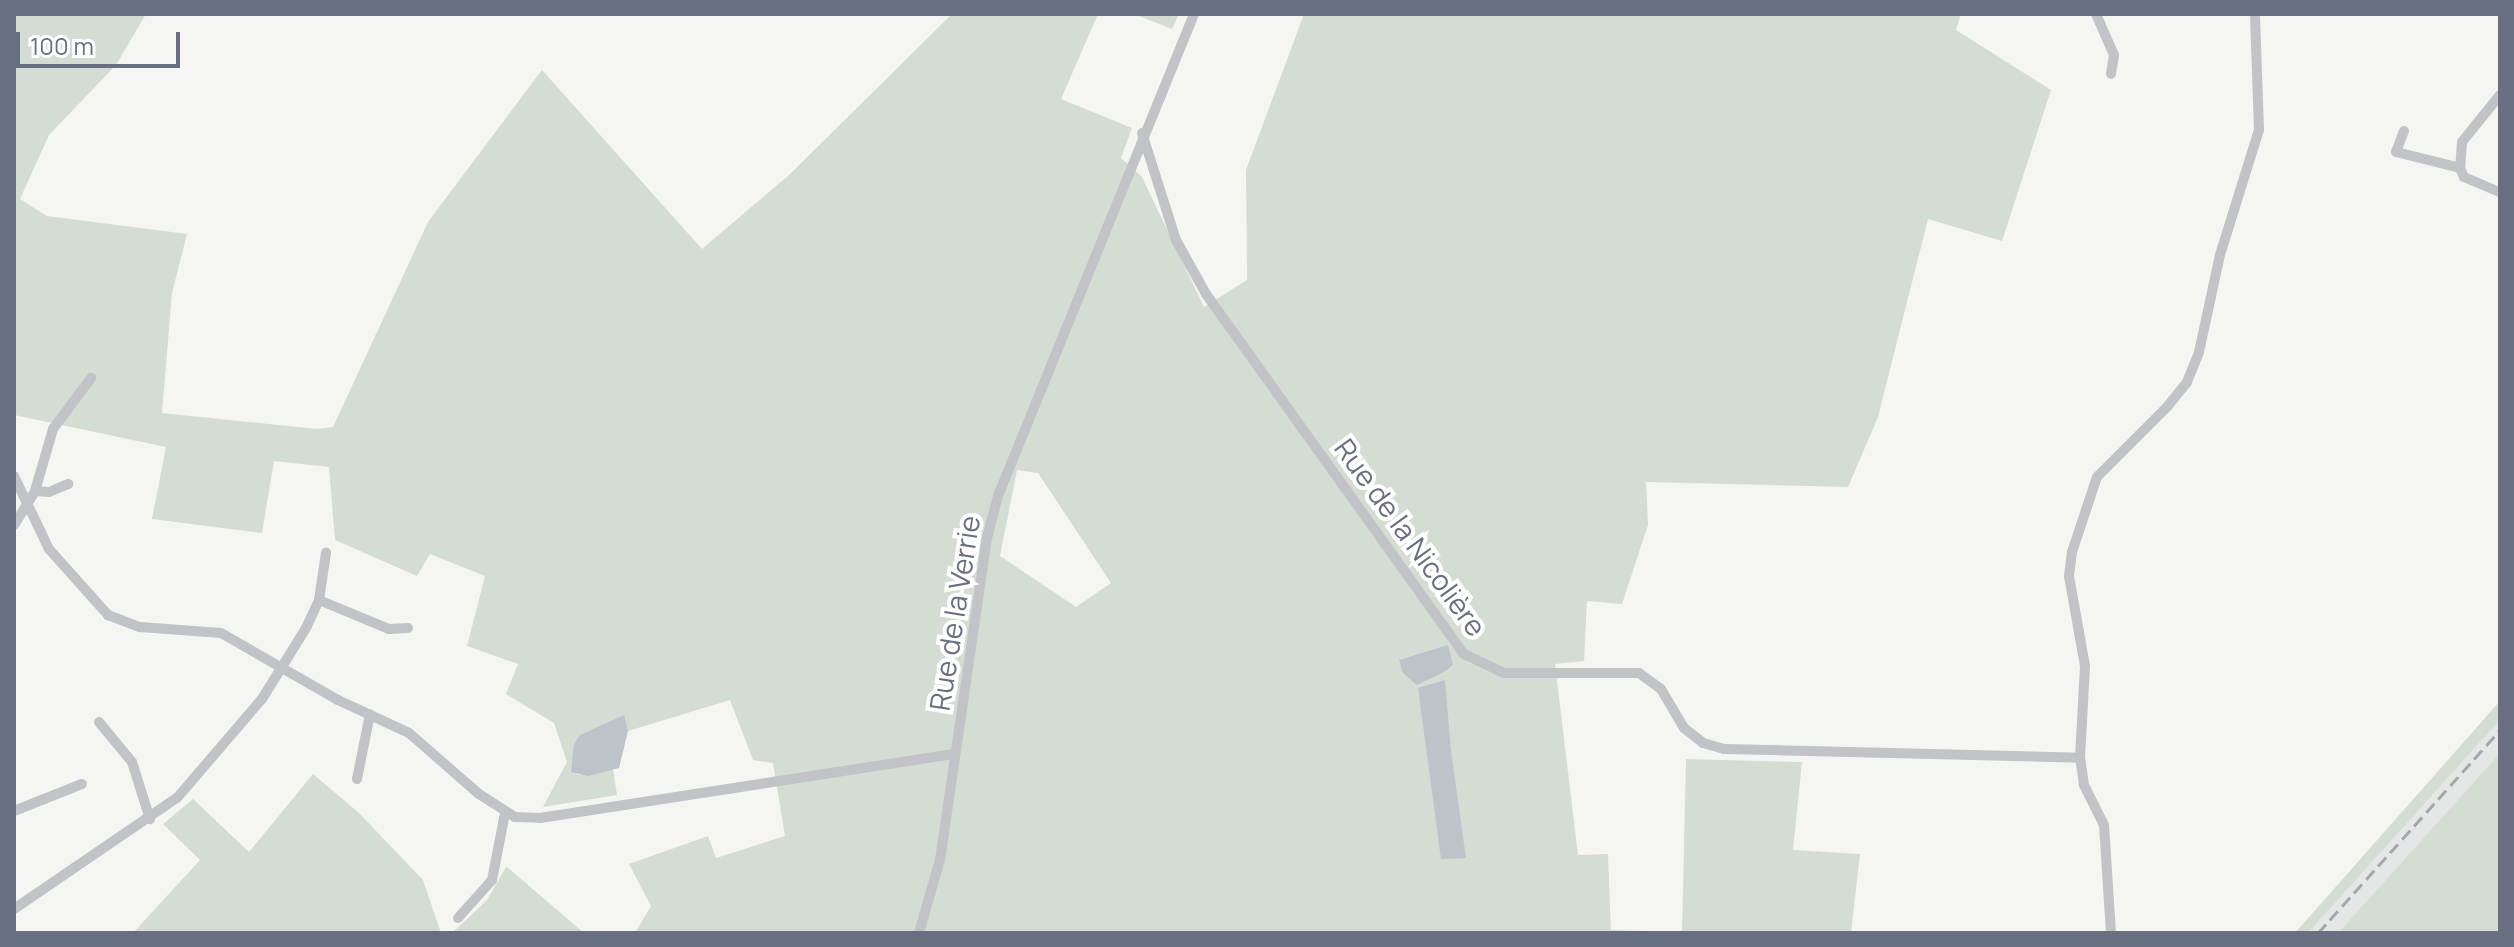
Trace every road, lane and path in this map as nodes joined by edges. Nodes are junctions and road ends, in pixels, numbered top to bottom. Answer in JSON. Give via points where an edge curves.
{"nodes":[{"id":1,"x":1194,"y":14,"type":"edge"},
{"id":2,"x":2096,"y":14,"type":"edge"},
{"id":3,"x":2255,"y":14,"type":"edge"},
{"id":4,"x":2111,"y":74,"type":"dead end"},
{"id":5,"x":2500,"y":95,"type":"edge"},
{"id":6,"x":2404,"y":131,"type":"dead end"},
{"id":7,"x":1142,"y":133,"type":"junction"},
{"id":8,"x":2460,"y":168,"type":"junction"},
{"id":9,"x":2500,"y":192,"type":"edge"},
{"id":10,"x":91,"y":378,"type":"dead end"},
{"id":11,"x":14,"y":476,"type":"edge"},
{"id":12,"x":68,"y":484,"type":"dead end"},
{"id":13,"x":35,"y":491,"type":"junction"},
{"id":14,"x":27,"y":501,"type":"junction"},
{"id":15,"x":14,"y":525,"type":"edge"},
{"id":16,"x":326,"y":553,"type":"dead end"},
{"id":17,"x":319,"y":600,"type":"junction"},
{"id":18,"x":408,"y":628,"type":"dead end"},
{"id":19,"x":279,"y":665,"type":"junction"},
{"id":20,"x":370,"y":714,"type":"junction"},
{"id":21,"x":99,"y":722,"type":"dead end"},
{"id":22,"x":955,"y":754,"type":"junction"},
{"id":23,"x":2080,"y":758,"type":"junction"},
{"id":24,"x":357,"y":779,"type":"dead end"},
{"id":25,"x":82,"y":784,"type":"dead end"},
{"id":26,"x":14,"y":811,"type":"edge"},
{"id":27,"x":505,"y":813,"type":"junction"},
{"id":28,"x":150,"y":819,"type":"junction"},
{"id":29,"x":14,"y":909,"type":"edge"},
{"id":30,"x":458,"y":918,"type":"dead end"},
{"id":31,"x":919,"y":933,"type":"edge"},
{"id":32,"x":2111,"y":933,"type":"edge"}],
"edges":[{"from":1,"to":7,"type":"street","name":"Rue de la Verrie"},
{"from":2,"to":4,"type":"street","via":[[2114,55]]},
{"from":3,"to":23,"type":"street","via":[[2259,130],[2220,255],[2199,352],[2187,382],[2167,407],[2097,477],[2072,552],[2069,576],[2085,666]]},
{"from":5,"to":8,"type":"street","via":[[2462,142]]},
{"from":6,"to":8,"type":"street","via":[[2396,152]]},
{"from":7,"to":22,"type":"street","name":"Rue de la Verrie","via":[[998,496]]},
{"from":7,"to":23,"type":"street","name":"Rue de la Nicolière","via":[[1176,240],[1206,294],[1464,654],[1504,673],[1639,673],[1661,689],[1684,728],[1703,743],[1724,749]]},
{"from":8,"to":9,"type":"street","via":[[2464,177]]},
{"from":10,"to":13,"type":"street","via":[[53,429]]},
{"from":11,"to":14,"type":"street"},
{"from":12,"to":13,"type":"street"},
{"from":13,"to":14,"type":"street"},
{"from":14,"to":15,"type":"street"},
{"from":14,"to":19,"type":"street","via":[[49,549],[98,608],[122,622],[221,633]]},
{"from":16,"to":17,"type":"street"},
{"from":17,"to":18,"type":"street","via":[[389,629]]},
{"from":17,"to":19,"type":"street"},
{"from":19,"to":20,"type":"street"},
{"from":19,"to":28,"type":"street","via":[[262,699],[177,798]]},
{"from":20,"to":24,"type":"street"},
{"from":20,"to":27,"type":"street","via":[[421,741]]},
{"from":21,"to":28,"type":"street","via":[[132,762]]},
{"from":22,"to":27,"type":"street","via":[[540,818]]},
{"from":22,"to":31,"type":"street","name":"Rue de la Verrie","via":[[940,860]]},
{"from":23,"to":32,"type":"street","via":[[2084,785],[2104,825]]},
{"from":25,"to":26,"type":"street"},
{"from":27,"to":30,"type":"street","via":[[492,880]]},
{"from":28,"to":29,"type":"street"}]}
